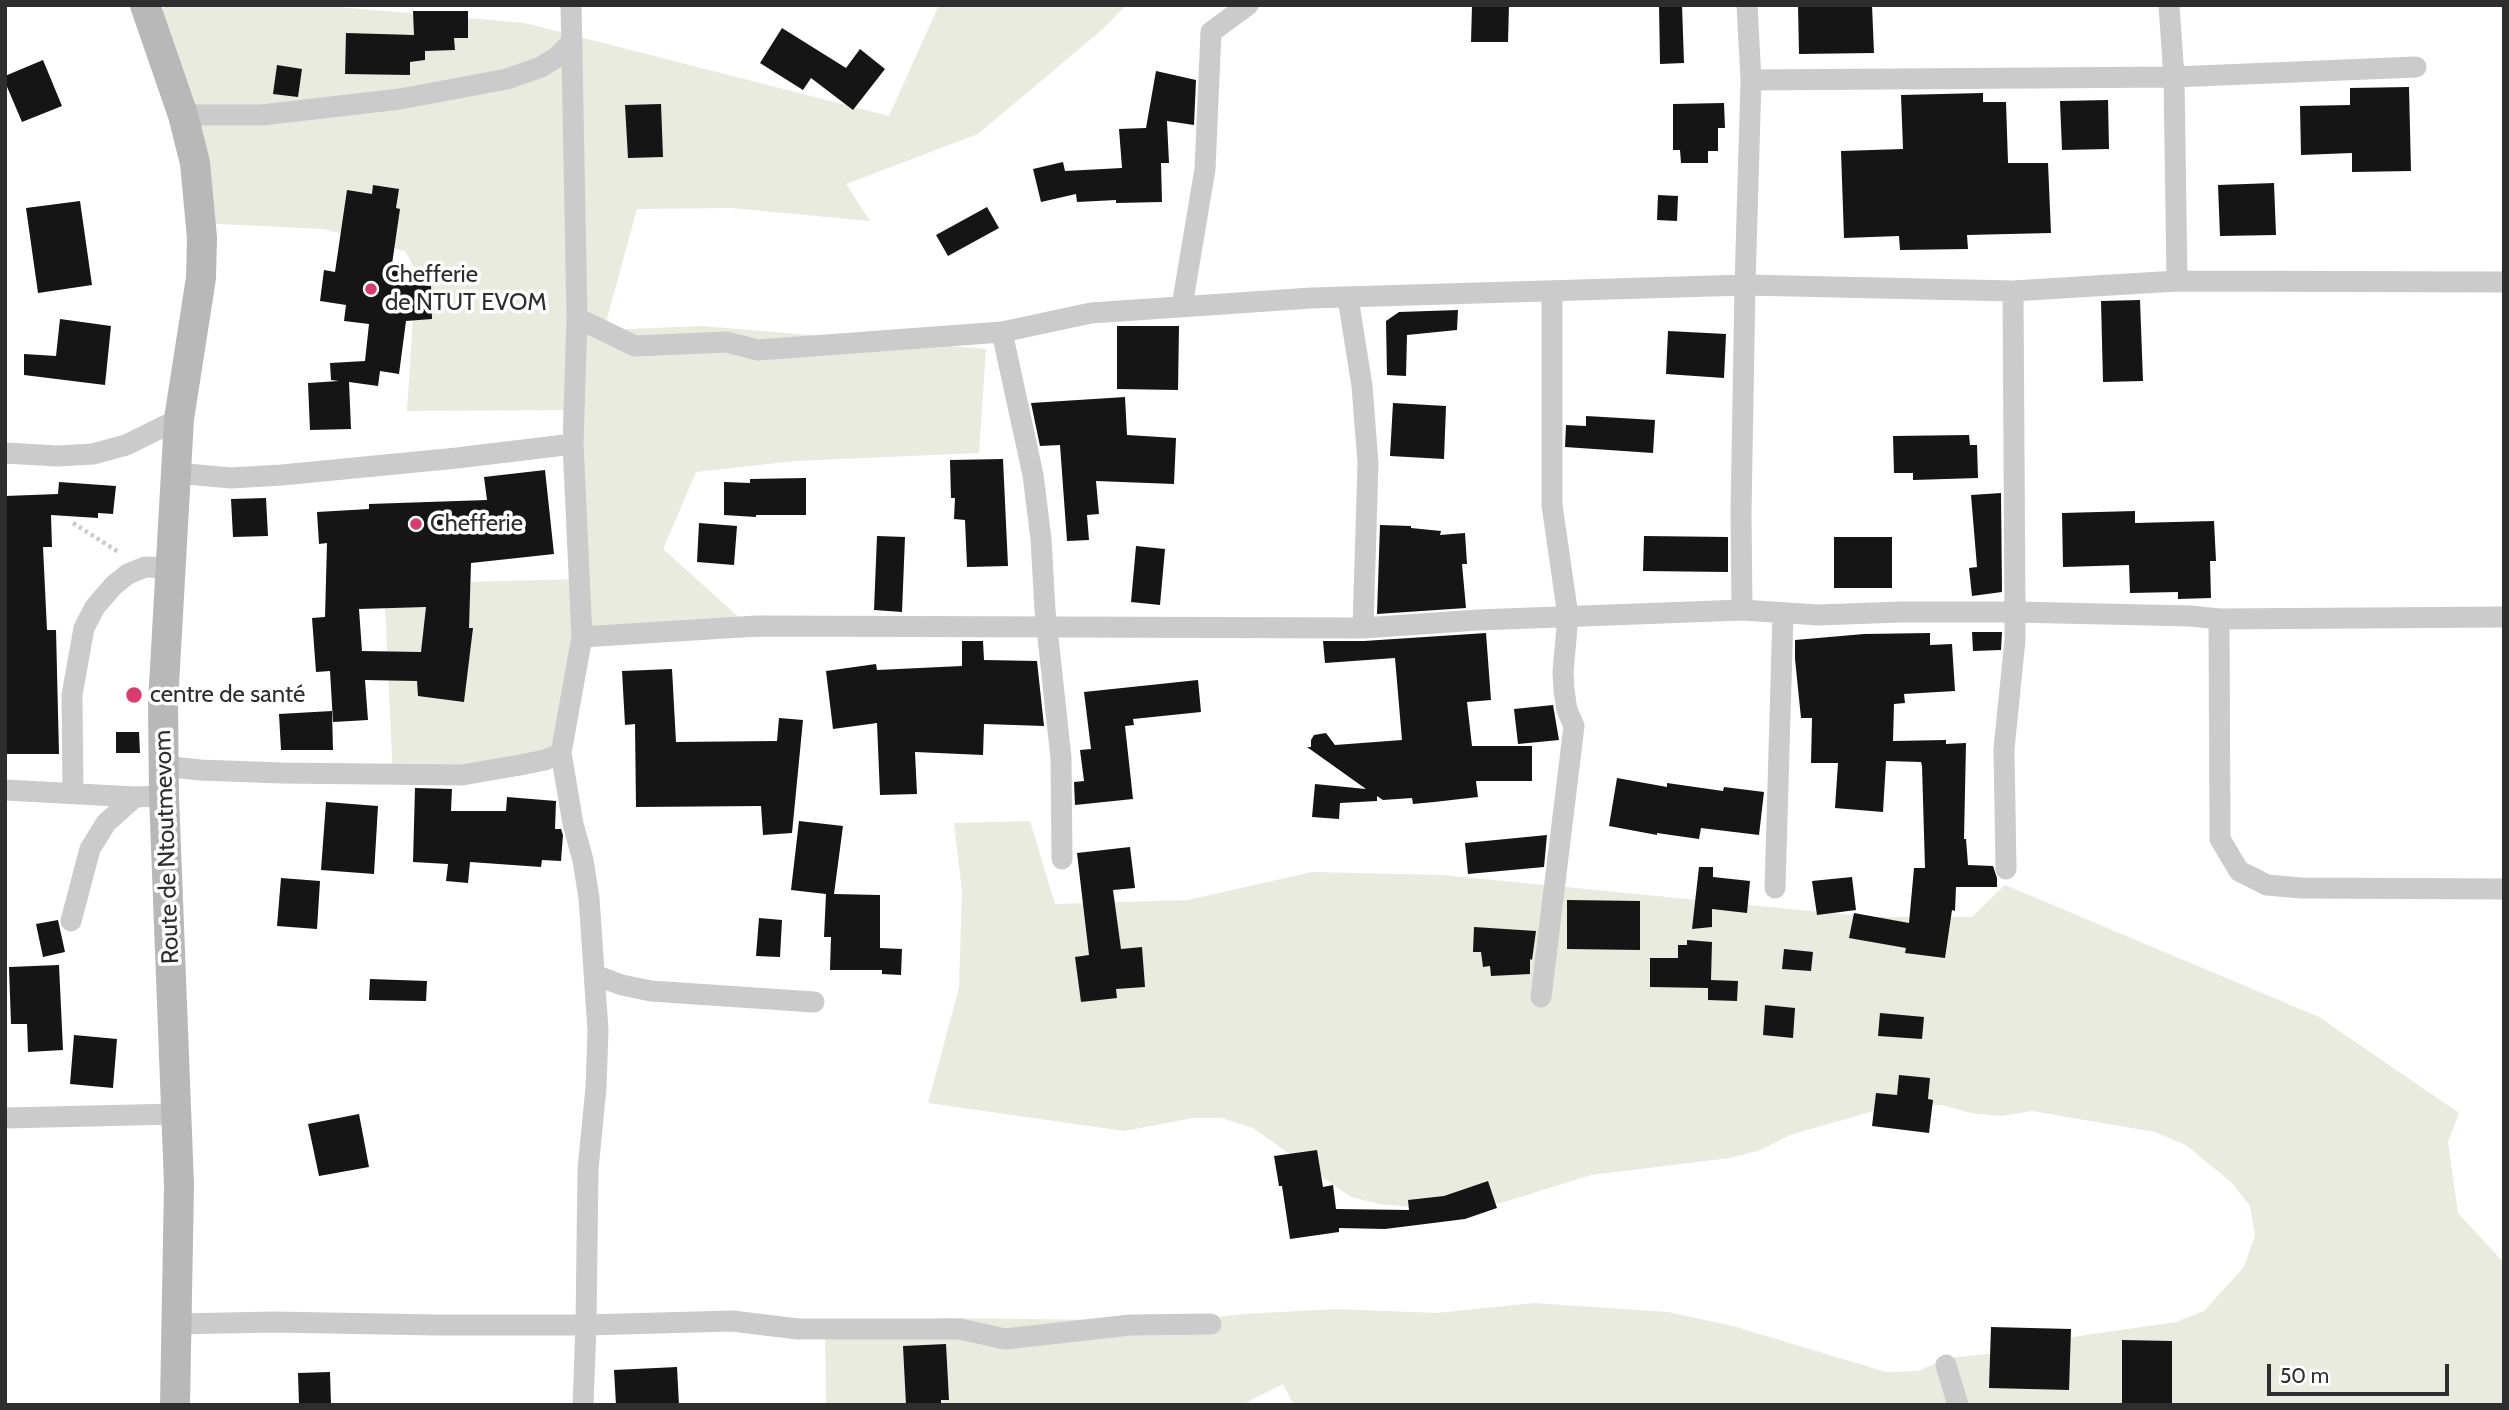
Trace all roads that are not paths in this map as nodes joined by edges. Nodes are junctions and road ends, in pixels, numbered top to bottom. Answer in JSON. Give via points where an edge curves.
{"nodes":[{"id":1,"x":145,"y":5,"type":"edge"},
{"id":2,"x":572,"y":5,"type":"edge"},
{"id":3,"x":1248,"y":5,"type":"edge"},
{"id":4,"x":1747,"y":5,"type":"edge"},
{"id":5,"x":2169,"y":5,"type":"edge"},
{"id":6,"x":572,"y":42,"type":"junction"},
{"id":7,"x":2416,"y":67,"type":"dead end"},
{"id":8,"x":2174,"y":77,"type":"junction"},
{"id":9,"x":1752,"y":80,"type":"junction"},
{"id":10,"x":183,"y":115,"type":"junction"},
{"id":11,"x":2177,"y":281,"type":"junction"},
{"id":12,"x":2504,"y":282,"type":"edge"},
{"id":13,"x":1745,"y":285,"type":"junction"},
{"id":14,"x":1552,"y":291,"type":"junction"},
{"id":15,"x":2013,"y":291,"type":"junction"},
{"id":16,"x":1348,"y":298,"type":"junction"},
{"id":17,"x":1182,"y":306,"type":"junction"},
{"id":18,"x":577,"y":318,"type":"junction"},
{"id":19,"x":1002,"y":332,"type":"junction"},
{"id":20,"x":179,"y":419,"type":"junction"},
{"id":21,"x":573,"y":444,"type":"junction"},
{"id":22,"x":5,"y":453,"type":"edge"},
{"id":23,"x":176,"y":473,"type":"junction"},
{"id":24,"x":157,"y":567,"type":"junction"},
{"id":25,"x":1742,"y":610,"type":"junction"},
{"id":26,"x":2014,"y":612,"type":"junction"},
{"id":27,"x":1783,"y":614,"type":"junction"},
{"id":28,"x":1568,"y":617,"type":"junction"},
{"id":29,"x":2504,"y":617,"type":"edge"},
{"id":30,"x":2219,"y":619,"type":"junction"},
{"id":31,"x":1046,"y":627,"type":"junction"},
{"id":32,"x":1363,"y":628,"type":"junction"},
{"id":33,"x":582,"y":637,"type":"junction"},
{"id":34,"x":561,"y":753,"type":"junction"},
{"id":35,"x":163,"y":766,"type":"junction"},
{"id":36,"x":5,"y":790,"type":"edge"},
{"id":37,"x":73,"y":793,"type":"junction"},
{"id":38,"x":149,"y":796,"type":"junction"},
{"id":39,"x":1062,"y":859,"type":"dead end"},
{"id":40,"x":2006,"y":869,"type":"dead end"},
{"id":41,"x":1775,"y":888,"type":"dead end"},
{"id":42,"x":2504,"y":889,"type":"edge"},
{"id":43,"x":71,"y":921,"type":"dead end"},
{"id":44,"x":595,"y":975,"type":"junction"},
{"id":45,"x":1541,"y":997,"type":"dead end"},
{"id":46,"x":814,"y":1002,"type":"dead end"},
{"id":47,"x":176,"y":1114,"type":"junction"},
{"id":48,"x":5,"y":1118,"type":"edge"},
{"id":49,"x":177,"y":1324,"type":"junction"},
{"id":50,"x":1210,"y":1324,"type":"dead end"},
{"id":51,"x":586,"y":1325,"type":"junction"},
{"id":52,"x":1946,"y":1365,"type":"dead end"},
{"id":53,"x":175,"y":1405,"type":"edge"},
{"id":54,"x":583,"y":1405,"type":"edge"},
{"id":55,"x":1958,"y":1405,"type":"edge"}],
"edges":[{"from":1,"to":10,"type":"street","name":"Route de Ntoutmevom"},
{"from":2,"to":6,"type":"street"},
{"from":3,"to":17,"type":"street","via":[[1211,32],[1205,169]]},
{"from":4,"to":9,"type":"street"},
{"from":5,"to":8,"type":"street"},
{"from":6,"to":10,"type":"street","via":[[541,67],[507,79],[400,99],[262,115]]},
{"from":6,"to":18,"type":"street"},
{"from":7,"to":8,"type":"street"},
{"from":8,"to":9,"type":"street"},
{"from":8,"to":11,"type":"street"},
{"from":9,"to":13,"type":"street"},
{"from":10,"to":20,"type":"street","name":"Route de Ntoutmevom","via":[[195,163],[202,238],[201,278]]},
{"from":11,"to":12,"type":"street"},
{"from":11,"to":15,"type":"street"},
{"from":13,"to":14,"type":"street"},
{"from":13,"to":15,"type":"street"},
{"from":13,"to":25,"type":"street"},
{"from":14,"to":16,"type":"street"},
{"from":14,"to":28,"type":"street","via":[[1552,505]]},
{"from":15,"to":26,"type":"street"},
{"from":16,"to":17,"type":"street"},
{"from":16,"to":32,"type":"street","via":[[1368,463]]},
{"from":17,"to":19,"type":"street","via":[[1091,313]]},
{"from":18,"to":19,"type":"street","via":[[635,346],[726,342],[758,350]]},
{"from":18,"to":21,"type":"street"},
{"from":19,"to":31,"type":"street","via":[[1033,475]]},
{"from":20,"to":22,"type":"street","via":[[126,445],[93,454]]},
{"from":20,"to":23,"type":"street","name":"Route de Ntoutmevom"},
{"from":21,"to":23,"type":"street","via":[[282,475],[231,478]]},
{"from":21,"to":33,"type":"street"},
{"from":23,"to":24,"type":"street","name":"Route de Ntoutmevom"},
{"from":24,"to":35,"type":"street","name":"Route de Ntoutmevom"},
{"from":24,"to":37,"type":"street","via":[[128,574],[114,585],[84,628],[72,695]]},
{"from":25,"to":27,"type":"street"},
{"from":25,"to":28,"type":"street"},
{"from":26,"to":27,"type":"street"},
{"from":26,"to":30,"type":"street"},
{"from":26,"to":40,"type":"street","via":[[2004,749]]},
{"from":27,"to":41,"type":"street"},
{"from":28,"to":32,"type":"street"},
{"from":28,"to":45,"type":"street","via":[[1563,681],[1574,726]]},
{"from":29,"to":30,"type":"street"},
{"from":30,"to":42,"type":"street","via":[[2220,839],[2239,871],[2267,885],[2302,888]]},
{"from":31,"to":32,"type":"street"},
{"from":31,"to":33,"type":"street","via":[[757,626]]},
{"from":31,"to":39,"type":"street","via":[[1061,758]]},
{"from":33,"to":34,"type":"street"},
{"from":34,"to":35,"type":"street","via":[[462,775]]},
{"from":34,"to":44,"type":"street","via":[[589,898]]},
{"from":35,"to":38,"type":"street","name":"Route de Ntoutmevom"},
{"from":36,"to":37,"type":"street"},
{"from":37,"to":38,"type":"street"},
{"from":38,"to":43,"type":"street","via":[[106,823],[90,849]]},
{"from":38,"to":47,"type":"street","name":"Route de Ntoutmevom"},
{"from":44,"to":46,"type":"street","via":[[652,991]]},
{"from":44,"to":51,"type":"street","via":[[598,1030],[588,1169]]},
{"from":47,"to":48,"type":"street"},
{"from":47,"to":49,"type":"street","name":"Route de Ntoutmevom"},
{"from":49,"to":51,"type":"street"},
{"from":49,"to":53,"type":"street","name":"Route de Ntoutmevom"},
{"from":50,"to":51,"type":"street","via":[[1130,1325],[1005,1339],[960,1329],[798,1329],[732,1321]]},
{"from":51,"to":54,"type":"street"},
{"from":52,"to":55,"type":"street"}]}
